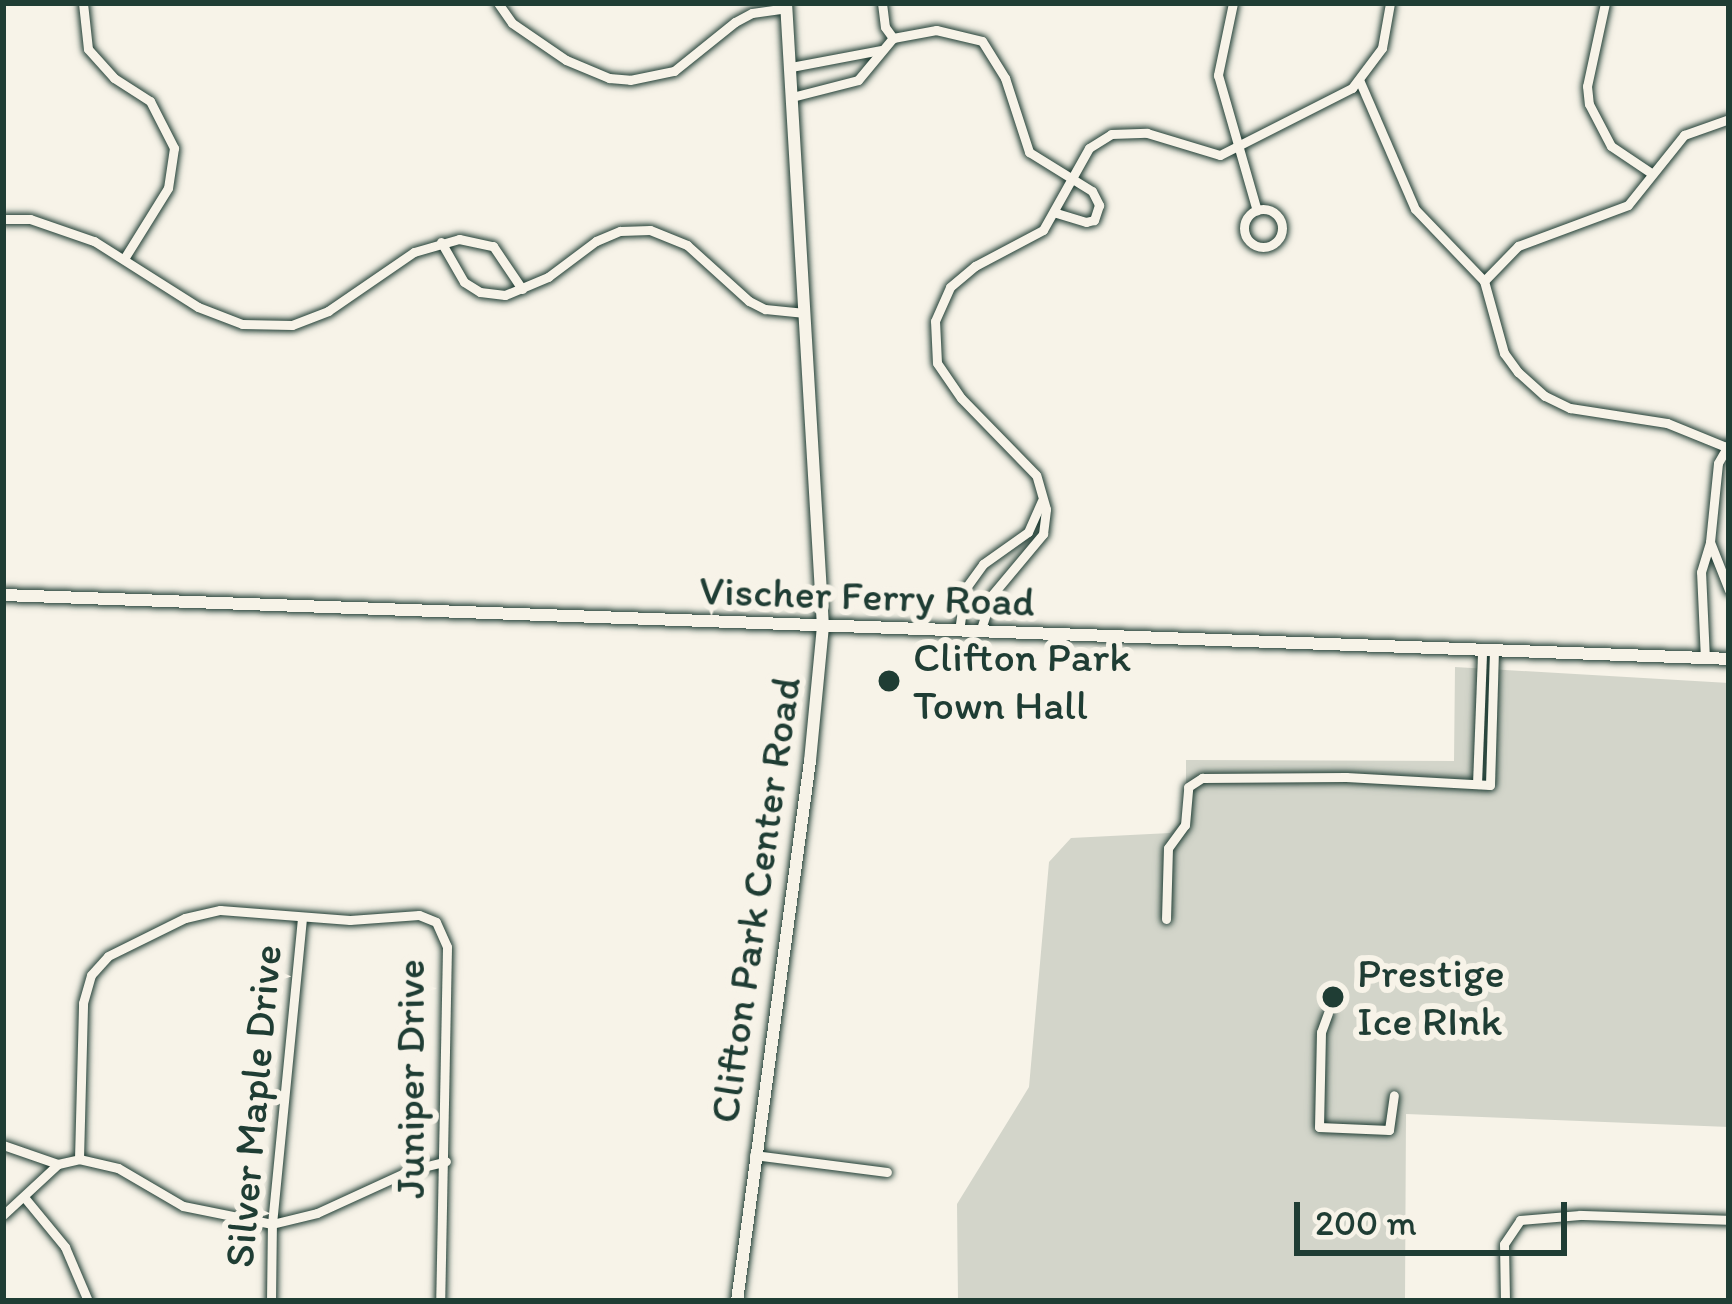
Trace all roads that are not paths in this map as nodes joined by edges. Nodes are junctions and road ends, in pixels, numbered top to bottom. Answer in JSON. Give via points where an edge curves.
{"nodes":[{"id":1,"x":83,"y":3,"type":"edge"},
{"id":2,"x":498,"y":3,"type":"edge"},
{"id":3,"x":882,"y":3,"type":"edge"},
{"id":4,"x":1233,"y":3,"type":"edge"},
{"id":5,"x":1390,"y":3,"type":"edge"},
{"id":6,"x":1605,"y":3,"type":"edge"},
{"id":7,"x":786,"y":6,"type":"edge"},
{"id":8,"x":893,"y":38,"type":"junction"},
{"id":9,"x":881,"y":50,"type":"junction"},
{"id":10,"x":791,"y":67,"type":"junction"},
{"id":11,"x":1360,"y":82,"type":"junction"},
{"id":12,"x":792,"y":97,"type":"junction"},
{"id":13,"x":1729,"y":119,"type":"edge"},
{"id":14,"x":1238,"y":148,"type":"junction"},
{"id":15,"x":1651,"y":172,"type":"junction"},
{"id":16,"x":1071,"y":179,"type":"junction"},
{"id":17,"x":1257,"y":211,"type":"junction"},
{"id":18,"x":1056,"y":213,"type":"junction"},
{"id":19,"x":3,"y":219,"type":"edge"},
{"id":20,"x":441,"y":242,"type":"junction"},
{"id":21,"x":125,"y":257,"type":"junction"},
{"id":22,"x":1484,"y":281,"type":"junction"},
{"id":23,"x":522,"y":289,"type":"junction"},
{"id":24,"x":805,"y":313,"type":"junction"},
{"id":25,"x":1727,"y":446,"type":"edge"},
{"id":26,"x":1043,"y":496,"type":"junction"},
{"id":27,"x":1710,"y":542,"type":"junction"},
{"id":28,"x":1729,"y":590,"type":"edge"},
{"id":29,"x":3,"y":595,"type":"edge"},
{"id":30,"x":823,"y":627,"type":"junction"},
{"id":31,"x":959,"y":632,"type":"junction"},
{"id":32,"x":980,"y":632,"type":"junction"},
{"id":33,"x":1488,"y":654,"type":"junction"},
{"id":34,"x":1706,"y":659,"type":"junction"},
{"id":35,"x":1729,"y":659,"type":"edge"},
{"id":36,"x":1477,"y":784,"type":"junction"},
{"id":37,"x":302,"y":917,"type":"junction"},
{"id":38,"x":1166,"y":919,"type":"dead end"},
{"id":39,"x":1328,"y":1013,"type":"dead end"},
{"id":40,"x":1394,"y":1095,"type":"dead end"},
{"id":41,"x":3,"y":1145,"type":"edge"},
{"id":42,"x":754,"y":1154,"type":"junction"},
{"id":43,"x":79,"y":1159,"type":"junction"},
{"id":44,"x":446,"y":1161,"type":"junction"},
{"id":45,"x":58,"y":1164,"type":"junction"},
{"id":46,"x":887,"y":1172,"type":"dead end"},
{"id":47,"x":24,"y":1197,"type":"junction"},
{"id":48,"x":3,"y":1215,"type":"edge"},
{"id":49,"x":1729,"y":1220,"type":"edge"},
{"id":50,"x":272,"y":1224,"type":"junction"},
{"id":51,"x":88,"y":1301,"type":"edge"},
{"id":52,"x":271,"y":1301,"type":"edge"},
{"id":53,"x":440,"y":1301,"type":"edge"},
{"id":54,"x":737,"y":1301,"type":"edge"},
{"id":55,"x":1505,"y":1301,"type":"edge"}],
"edges":[{"from":1,"to":21,"type":"street","via":[[88,49],[113,78],[150,101],[174,148],[168,188]]},
{"from":2,"to":7,"type":"street","via":[[512,23],[566,60],[630,80],[674,71],[735,22]]},
{"from":3,"to":8,"type":"street"},
{"from":4,"to":14,"type":"street","via":[[1218,75]]},
{"from":5,"to":11,"type":"street","via":[[1382,48]]},
{"from":6,"to":15,"type":"street","via":[[1588,104],[1611,146]]},
{"from":7,"to":10,"type":"street","name":"Clifton Park Center Road"},
{"from":8,"to":9,"type":"street"},
{"from":8,"to":16,"type":"street","via":[[935,30],[982,41],[1005,79],[1029,152]]},
{"from":9,"to":10,"type":"street"},
{"from":9,"to":12,"type":"street","via":[[858,80]]},
{"from":10,"to":12,"type":"street","name":"Clifton Park Center Road"},
{"from":11,"to":14,"type":"street"},
{"from":11,"to":22,"type":"street","via":[[1415,209]]},
{"from":12,"to":24,"type":"street","name":"Clifton Park Center Road"},
{"from":13,"to":15,"type":"street","via":[[1684,135]]},
{"from":14,"to":16,"type":"street","via":[[1205,153],[1121,132],[1088,148]]},
{"from":14,"to":17,"type":"street"},
{"from":15,"to":22,"type":"street","via":[[1628,205],[1518,246]]},
{"from":16,"to":18,"type":"street"},
{"from":16,"to":18,"type":"street","via":[[1092,191],[1097,212],[1086,223]]},
{"from":17,"to":17,"type":"street","via":[[1245,235],[1270,246],[1280,237],[1280,219]]},
{"from":18,"to":26,"type":"street","via":[[1036,236],[957,280],[933,336],[945,379],[1036,475]]},
{"from":19,"to":21,"type":"street","via":[[54,226]]},
{"from":20,"to":21,"type":"street","via":[[328,311],[276,327],[222,320]]},
{"from":20,"to":23,"type":"street","via":[[493,246]]},
{"from":20,"to":23,"type":"street","via":[[453,270],[479,292]]},
{"from":22,"to":25,"type":"street","via":[[1504,353],[1545,396],[1570,408],[1667,423]]},
{"from":23,"to":24,"type":"street","via":[[596,241],[650,230],[687,245],[749,301]]},
{"from":24,"to":30,"type":"street","name":"Clifton Park Center Road"},
{"from":25,"to":27,"type":"street","via":[[1715,478]]},
{"from":26,"to":31,"type":"street","via":[[1028,532],[983,564],[965,589]]},
{"from":26,"to":32,"type":"street","via":[[1043,534],[992,595]]},
{"from":27,"to":28,"type":"street"},
{"from":27,"to":34,"type":"street","via":[[1701,572]]},
{"from":29,"to":30,"type":"street","name":"Vischer Ferry Road"},
{"from":30,"to":31,"type":"street","name":"Vischer Ferry Road"},
{"from":30,"to":42,"type":"street","name":"Clifton Park Center Road"},
{"from":31,"to":32,"type":"street","name":"Vischer Ferry Road"},
{"from":32,"to":33,"type":"street","name":"Vischer Ferry Road"},
{"from":33,"to":34,"type":"street","name":"Vischer Ferry Road"},
{"from":33,"to":36,"type":"street"},
{"from":33,"to":36,"type":"street","via":[[1490,784]]},
{"from":34,"to":35,"type":"street","name":"Vischer Ferry Road"},
{"from":36,"to":38,"type":"street","via":[[1202,778],[1188,787],[1186,825],[1168,848]]},
{"from":37,"to":43,"type":"street","via":[[220,910],[108,956],[91,975],[83,1003]]},
{"from":37,"to":44,"type":"street","name":"Juniper Drive","via":[[396,914],[436,922],[446,947]]},
{"from":37,"to":50,"type":"street","name":"Silver Maple Drive"},
{"from":39,"to":40,"type":"street","via":[[1318,1126],[1389,1130]]},
{"from":41,"to":45,"type":"street"},
{"from":42,"to":46,"type":"street"},
{"from":42,"to":54,"type":"street","name":"Clifton Park Center Road"},
{"from":43,"to":45,"type":"street"},
{"from":43,"to":50,"type":"street","via":[[118,1168],[183,1206]]},
{"from":44,"to":50,"type":"street"},
{"from":44,"to":53,"type":"street","name":"Juniper Drive"},
{"from":45,"to":47,"type":"street"},
{"from":47,"to":48,"type":"street"},
{"from":47,"to":51,"type":"street","via":[[65,1247]]},
{"from":49,"to":55,"type":"street","via":[[1539,1216],[1514,1226],[1504,1244]]},
{"from":50,"to":52,"type":"street","name":"Silver Maple Drive"}]}
